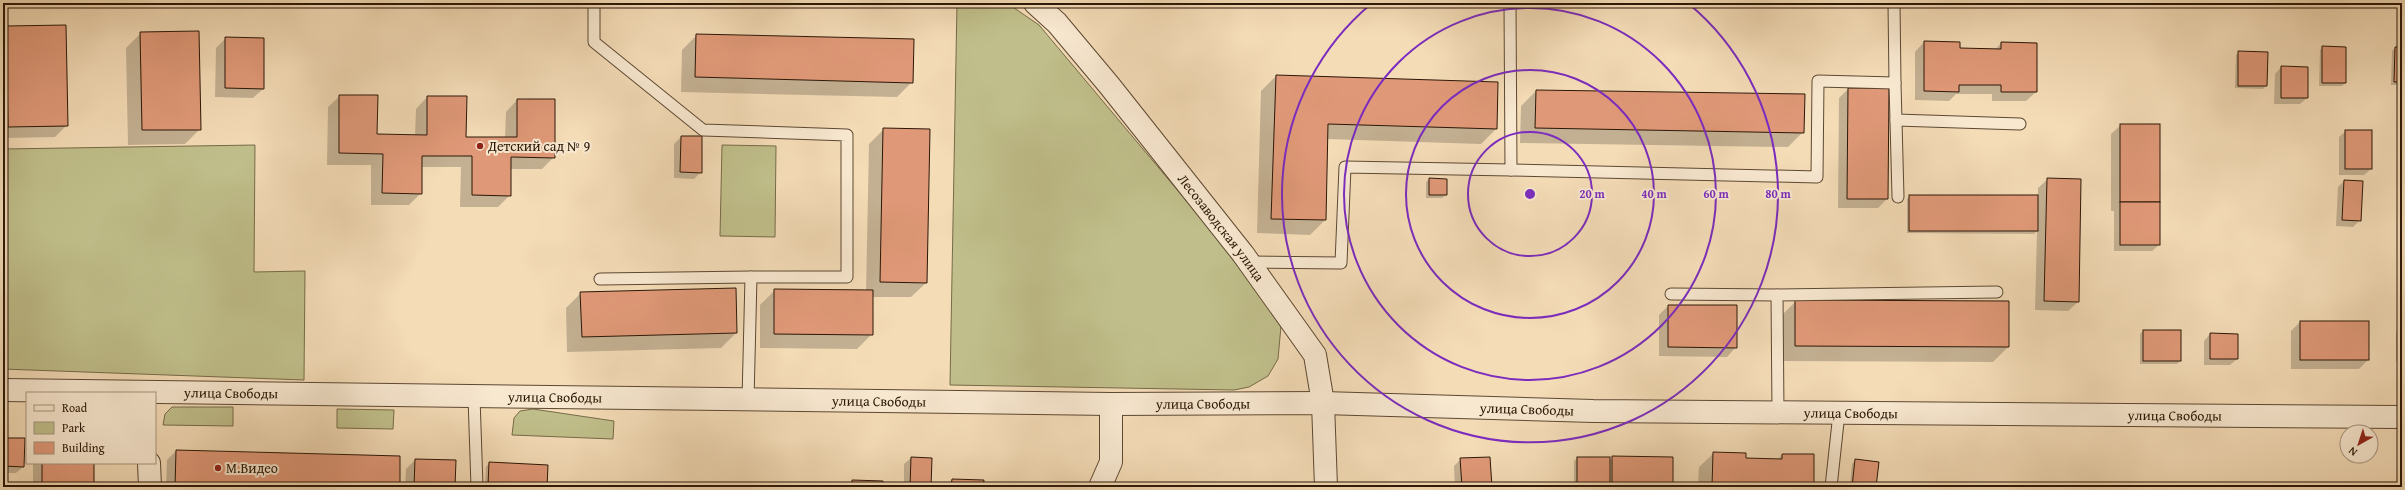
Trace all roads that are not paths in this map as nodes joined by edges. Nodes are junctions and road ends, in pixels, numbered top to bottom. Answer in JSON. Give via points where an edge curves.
{"nodes":[{"id":1,"x":594,"y":3,"type":"edge"},
{"id":2,"x":1035,"y":3,"type":"edge"},
{"id":3,"x":1510,"y":3,"type":"edge"},
{"id":4,"x":1894,"y":3,"type":"edge"},
{"id":5,"x":1895,"y":83,"type":"junction"},
{"id":6,"x":1896,"y":120,"type":"junction"},
{"id":7,"x":2020,"y":124,"type":"dead end"},
{"id":8,"x":1511,"y":170,"type":"junction"},
{"id":9,"x":1898,"y":198,"type":"dead end"},
{"id":10,"x":1249,"y":262,"type":"junction"},
{"id":11,"x":750,"y":277,"type":"junction"},
{"id":12,"x":600,"y":279,"type":"dead end"},
{"id":13,"x":1997,"y":292,"type":"dead end"},
{"id":14,"x":1671,"y":294,"type":"dead end"},
{"id":15,"x":1777,"y":294,"type":"junction"},
{"id":16,"x":3,"y":390,"type":"edge"},
{"id":17,"x":100,"y":392,"type":"edge"},
{"id":18,"x":156,"y":393,"type":"edge"},
{"id":19,"x":474,"y":397,"type":"junction"},
{"id":20,"x":748,"y":400,"type":"junction"},
{"id":21,"x":1323,"y":403,"type":"junction"},
{"id":22,"x":1111,"y":404,"type":"junction"},
{"id":23,"x":1778,"y":412,"type":"junction"},
{"id":24,"x":1839,"y":413,"type":"junction"},
{"id":25,"x":2402,"y":417,"type":"edge"},
{"id":26,"x":149,"y":464,"type":"edge"},
{"id":27,"x":150,"y":487,"type":"edge"},
{"id":28,"x":477,"y":487,"type":"edge"},
{"id":29,"x":1100,"y":487,"type":"edge"},
{"id":30,"x":1326,"y":487,"type":"edge"},
{"id":31,"x":1831,"y":487,"type":"edge"}],
"edges":[{"from":1,"to":11,"type":"lane","via":[[594,42],[703,130],[847,135],[847,277]]},
{"from":2,"to":10,"type":"street","name":"Лесозаводская улица","via":[[1057,23]]},
{"from":3,"to":8,"type":"lane"},
{"from":4,"to":5,"type":"lane"},
{"from":5,"to":6,"type":"lane"},
{"from":5,"to":8,"type":"lane","via":[[1818,81],[1816,177]]},
{"from":6,"to":7,"type":"lane"},
{"from":6,"to":9,"type":"lane"},
{"from":8,"to":10,"type":"lane","via":[[1345,167],[1341,263]]},
{"from":10,"to":21,"type":"street","name":"Лесозаводская улица","via":[[1315,355]]},
{"from":11,"to":12,"type":"lane"},
{"from":11,"to":20,"type":"lane"},
{"from":13,"to":15,"type":"lane"},
{"from":14,"to":15,"type":"lane"},
{"from":15,"to":23,"type":"lane"},
{"from":16,"to":17,"type":"street","name":"улица Свободы"},
{"from":18,"to":19,"type":"street","name":"улица Свободы"},
{"from":19,"to":20,"type":"street","name":"улица Свободы"},
{"from":19,"to":28,"type":"lane"},
{"from":20,"to":22,"type":"street","name":"улица Свободы"},
{"from":21,"to":22,"type":"street","name":"улица Свободы"},
{"from":21,"to":23,"type":"street","name":"улица Свободы","via":[[1593,411]]},
{"from":21,"to":30,"type":"street","name":"Лесозаводская улица"},
{"from":22,"to":29,"type":"street","via":[[1111,462]]},
{"from":23,"to":24,"type":"street","name":"улица Свободы"},
{"from":24,"to":25,"type":"street","name":"улица Свободы"},
{"from":24,"to":31,"type":"lane"},
{"from":26,"to":27,"type":"street"}]}
